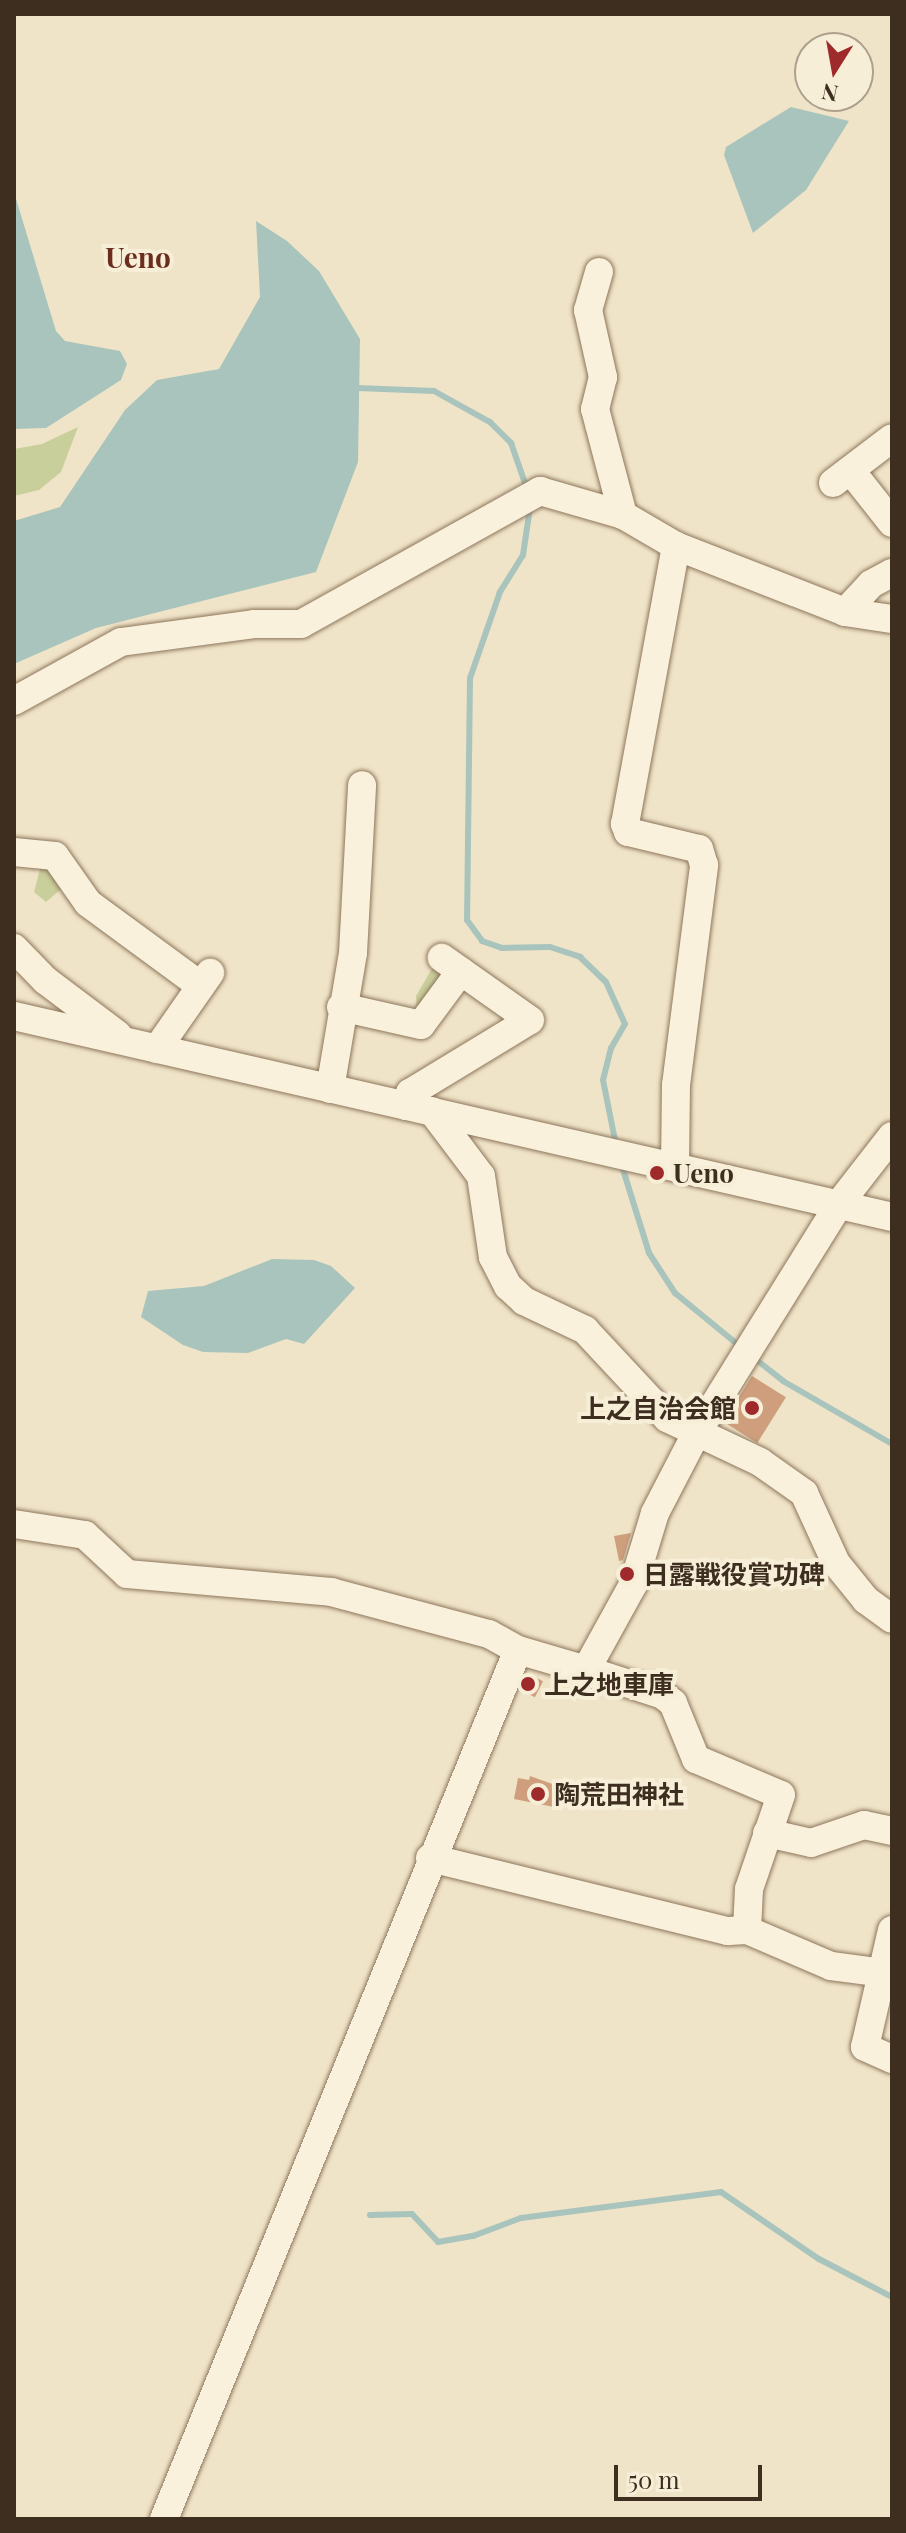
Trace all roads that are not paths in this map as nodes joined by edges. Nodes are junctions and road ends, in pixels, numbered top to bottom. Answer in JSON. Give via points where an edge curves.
{"nodes":[{"id":1,"x":599,"y":272,"type":"dead end"},
{"id":2,"x":892,"y":438,"type":"edge"},
{"id":3,"x":623,"y":515,"type":"junction"},
{"id":4,"x":892,"y":523,"type":"edge"},
{"id":5,"x":676,"y":546,"type":"junction"},
{"id":6,"x":892,"y":573,"type":"edge"},
{"id":7,"x":845,"y":612,"type":"junction"},
{"id":8,"x":892,"y":619,"type":"edge"},
{"id":9,"x":14,"y":701,"type":"edge"},
{"id":10,"x":362,"y":785,"type":"dead end"},
{"id":11,"x":14,"y":852,"type":"edge"},
{"id":12,"x":14,"y":948,"type":"edge"},
{"id":13,"x":341,"y":1007,"type":"junction"},
{"id":14,"x":14,"y":1016,"type":"edge"},
{"id":15,"x":129,"y":1043,"type":"junction"},
{"id":16,"x":157,"y":1049,"type":"junction"},
{"id":17,"x":330,"y":1089,"type":"junction"},
{"id":18,"x":419,"y":1108,"type":"junction"},
{"id":19,"x":892,"y":1136,"type":"edge"},
{"id":20,"x":675,"y":1166,"type":"junction"},
{"id":21,"x":839,"y":1204,"type":"junction"},
{"id":22,"x":892,"y":1217,"type":"edge"},
{"id":23,"x":696,"y":1434,"type":"junction"},
{"id":24,"x":14,"y":1524,"type":"edge"},
{"id":25,"x":892,"y":1619,"type":"edge"},
{"id":26,"x":518,"y":1650,"type":"junction"},
{"id":27,"x":586,"y":1670,"type":"junction"},
{"id":28,"x":892,"y":1831,"type":"edge"},
{"id":29,"x":767,"y":1833,"type":"junction"},
{"id":30,"x":430,"y":1858,"type":"junction"},
{"id":31,"x":747,"y":1930,"type":"junction"},
{"id":32,"x":892,"y":1930,"type":"edge"},
{"id":33,"x":887,"y":1974,"type":"edge"},
{"id":34,"x":892,"y":2059,"type":"edge"},
{"id":35,"x":164,"y":2519,"type":"edge"}],
"edges":[{"from":1,"to":3,"type":"street","via":[[588,310],[603,377],[595,409]]},
{"from":2,"to":4,"type":"street","via":[[842,477]]},
{"from":3,"to":5,"type":"street"},
{"from":3,"to":9,"type":"street","via":[[540,491],[301,624],[254,624],[121,642]]},
{"from":5,"to":7,"type":"street"},
{"from":5,"to":20,"type":"street","via":[[625,824],[628,832],[699,849],[704,865],[676,1085]]},
{"from":6,"to":7,"type":"street","via":[[871,584]]},
{"from":7,"to":8,"type":"street"},
{"from":10,"to":13,"type":"street","via":[[353,953]]},
{"from":11,"to":16,"type":"street","via":[[55,856],[88,903],[205,980]]},
{"from":12,"to":15,"type":"street","via":[[45,980]]},
{"from":13,"to":17,"type":"street"},
{"from":13,"to":18,"type":"street","via":[[421,1025],[452,964],[530,1020],[410,1093]]},
{"from":14,"to":15,"type":"street"},
{"from":15,"to":16,"type":"street"},
{"from":16,"to":17,"type":"street"},
{"from":17,"to":18,"type":"street"},
{"from":18,"to":20,"type":"street"},
{"from":18,"to":23,"type":"street","via":[[481,1176],[493,1257],[508,1286],[524,1301],[585,1330],[667,1418]]},
{"from":19,"to":21,"type":"street"},
{"from":20,"to":21,"type":"street"},
{"from":21,"to":22,"type":"street"},
{"from":21,"to":23,"type":"street"},
{"from":23,"to":25,"type":"street","via":[[760,1462],[804,1493],[836,1563],[866,1600]]},
{"from":23,"to":27,"type":"street","via":[[655,1513],[633,1585]]},
{"from":24,"to":26,"type":"street","via":[[85,1535],[127,1574],[331,1592],[489,1634]]},
{"from":26,"to":27,"type":"street"},
{"from":26,"to":30,"type":"street"},
{"from":27,"to":29,"type":"street","via":[[663,1695],[673,1703],[696,1759],[781,1795]]},
{"from":28,"to":29,"type":"street","via":[[864,1825],[811,1843]]},
{"from":29,"to":31,"type":"street","via":[[749,1889]]},
{"from":30,"to":31,"type":"street","via":[[728,1931]]},
{"from":30,"to":35,"type":"street"},
{"from":31,"to":33,"type":"street","via":[[831,1966]]},
{"from":32,"to":33,"type":"street"},
{"from":33,"to":34,"type":"street","via":[[865,2047]]}]}
